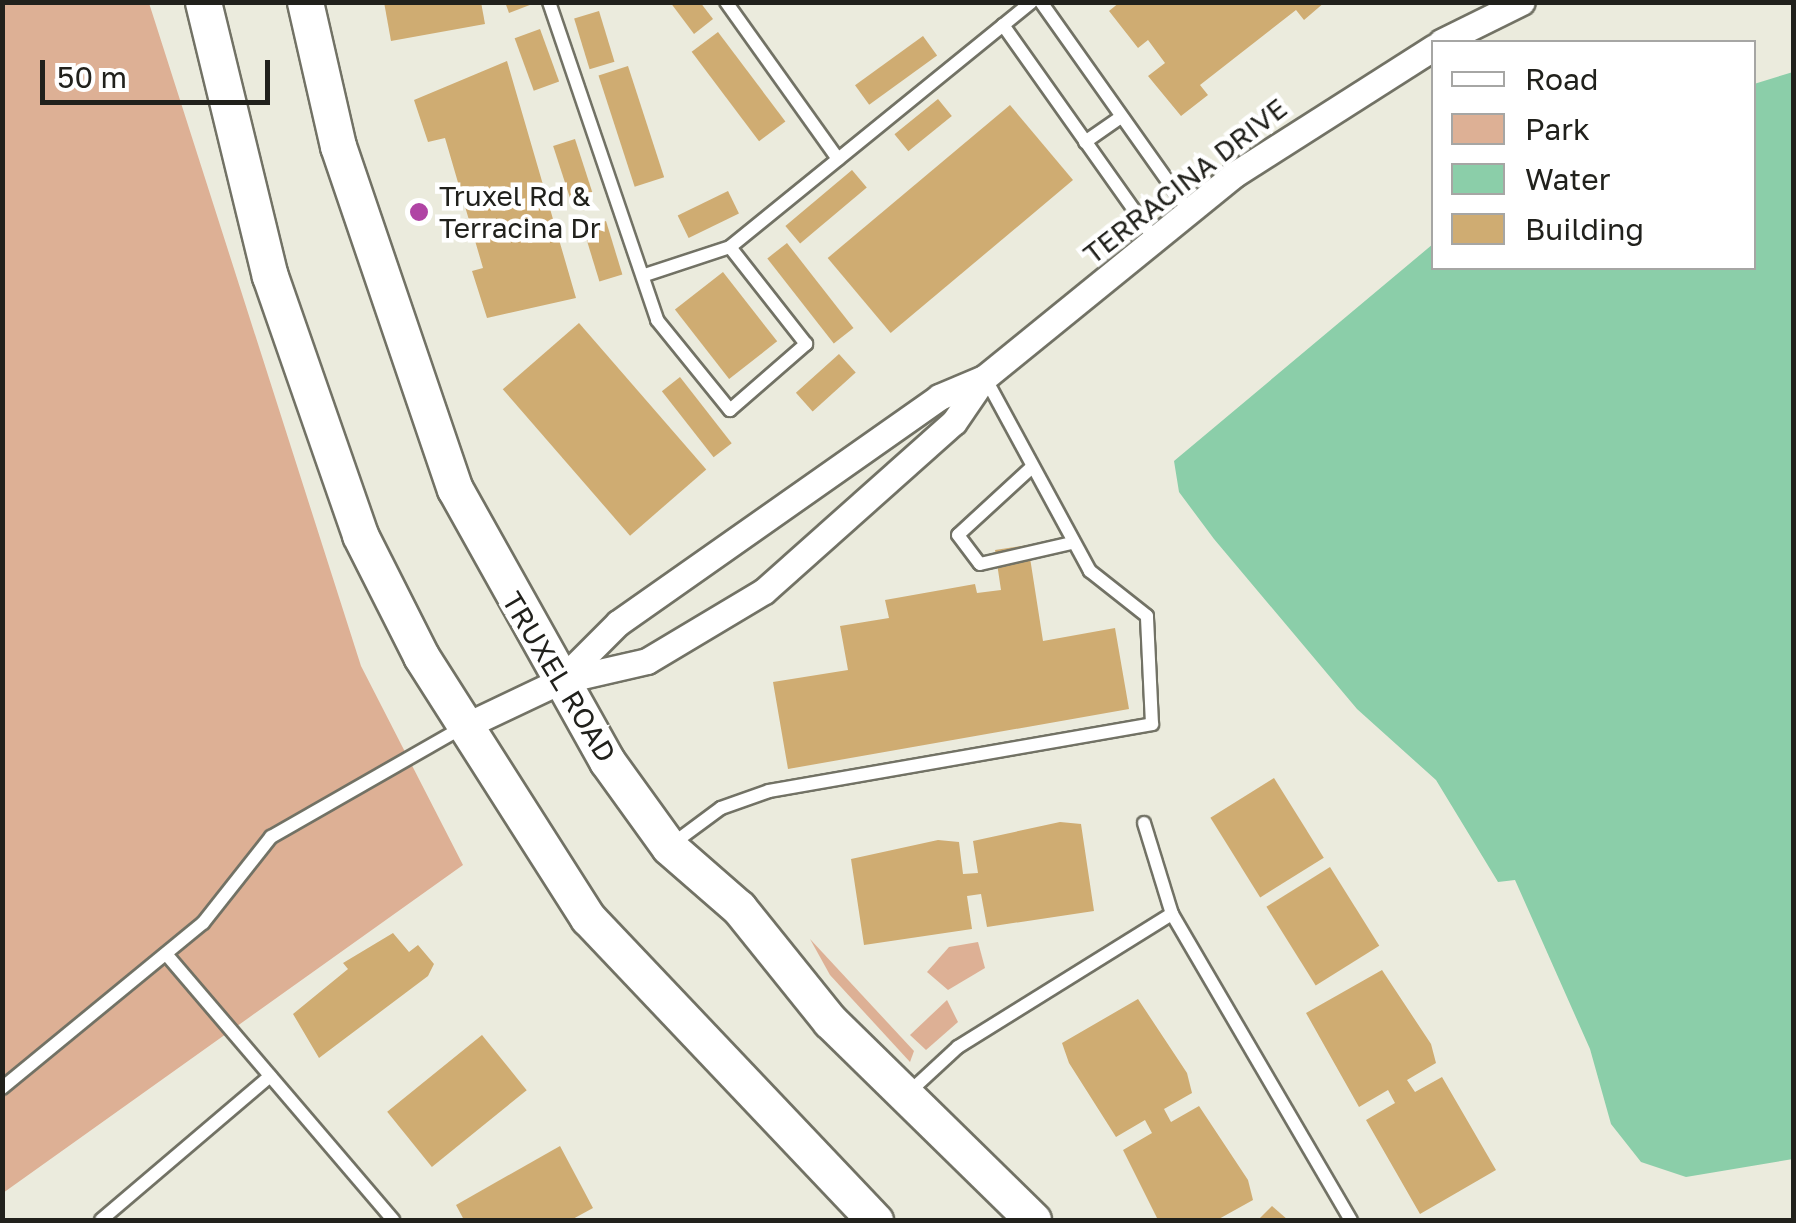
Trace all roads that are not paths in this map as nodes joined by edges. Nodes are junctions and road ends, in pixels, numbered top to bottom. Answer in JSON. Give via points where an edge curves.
{"nodes":[{"id":1,"x":203,"y":2,"type":"edge"},
{"id":2,"x":305,"y":2,"type":"edge"},
{"id":3,"x":549,"y":2,"type":"edge"},
{"id":4,"x":726,"y":2,"type":"edge"},
{"id":5,"x":1030,"y":2,"type":"edge"},
{"id":6,"x":1042,"y":2,"type":"edge"},
{"id":7,"x":1522,"y":2,"type":"edge"},
{"id":8,"x":1003,"y":25,"type":"junction"},
{"id":9,"x":1444,"y":40,"type":"edge"},
{"id":10,"x":1431,"y":49,"type":"edge"},
{"id":11,"x":1120,"y":117,"type":"junction"},
{"id":12,"x":1085,"y":142,"type":"junction"},
{"id":13,"x":838,"y":159,"type":"junction"},
{"id":14,"x":1189,"y":211,"type":"junction"},
{"id":15,"x":1155,"y":240,"type":"junction"},
{"id":16,"x":730,"y":246,"type":"junction"},
{"id":17,"x":648,"y":274,"type":"junction"},
{"id":18,"x":984,"y":378,"type":"junction"},
{"id":19,"x":1032,"y":467,"type":"junction"},
{"id":20,"x":1072,"y":543,"type":"junction"},
{"id":21,"x":560,"y":681,"type":"junction"},
{"id":22,"x":463,"y":727,"type":"junction"},
{"id":23,"x":1144,"y":822,"type":"dead end"},
{"id":24,"x":669,"y":847,"type":"junction"},
{"id":25,"x":1172,"y":914,"type":"junction"},
{"id":26,"x":166,"y":954,"type":"junction"},
{"id":27,"x":270,"y":1076,"type":"junction"},
{"id":28,"x":2,"y":1088,"type":"edge"},
{"id":29,"x":907,"y":1094,"type":"junction"},
{"id":30,"x":100,"y":1220,"type":"edge"},
{"id":31,"x":392,"y":1220,"type":"edge"},
{"id":32,"x":875,"y":1220,"type":"edge"},
{"id":33,"x":1033,"y":1220,"type":"edge"},
{"id":34,"x":1351,"y":1220,"type":"edge"}],
"edges":[{"from":1,"to":22,"type":"main road","via":[[236,160],[360,536]]},
{"from":2,"to":21,"type":"main road","name":"TRUXEL ROAD","via":[[338,146],[455,490]]},
{"from":3,"to":17,"type":"lane"},
{"from":4,"to":13,"type":"lane"},
{"from":5,"to":8,"type":"lane"},
{"from":6,"to":11,"type":"lane"},
{"from":7,"to":9,"type":"street"},
{"from":8,"to":12,"type":"lane"},
{"from":8,"to":13,"type":"lane"},
{"from":10,"to":14,"type":"street","name":"TERRACINA DRIVE"},
{"from":11,"to":12,"type":"lane"},
{"from":11,"to":14,"type":"lane"},
{"from":12,"to":15,"type":"lane"},
{"from":13,"to":16,"type":"lane"},
{"from":14,"to":15,"type":"street","name":"TERRACINA DRIVE"},
{"from":15,"to":18,"type":"street","name":"TERRACINA DRIVE"},
{"from":16,"to":17,"type":"lane"},
{"from":16,"to":17,"type":"lane","via":[[806,344],[730,410],[657,320]]},
{"from":18,"to":19,"type":"lane","via":[[1012,413]]},
{"from":18,"to":21,"type":"street","name":"TERRACINA DRIVE","via":[[938,397],[618,623]]},
{"from":18,"to":21,"type":"street","name":"TERRACINA DRIVE","via":[[954,422],[764,590],[647,660]]},
{"from":19,"to":20,"type":"lane"},
{"from":19,"to":20,"type":"lane","via":[[958,534],[980,564]]},
{"from":20,"to":24,"type":"lane","via":[[1090,571],[1147,616],[1152,724],[769,791],[721,808]]},
{"from":21,"to":22,"type":"street","name":"TERRACINA DRIVE"},
{"from":21,"to":24,"type":"main road","name":"TRUXEL ROAD"},
{"from":22,"to":26,"type":"lane","via":[[272,836],[204,922]]},
{"from":22,"to":32,"type":"main road","via":[[588,918]]},
{"from":23,"to":25,"type":"lane"},
{"from":24,"to":29,"type":"main road","name":"TRUXEL ROAD","via":[[738,908],[830,1021]]},
{"from":25,"to":29,"type":"lane","via":[[958,1047]]},
{"from":25,"to":34,"type":"lane"},
{"from":26,"to":27,"type":"lane"},
{"from":26,"to":28,"type":"lane"},
{"from":27,"to":30,"type":"lane"},
{"from":27,"to":31,"type":"lane"},
{"from":29,"to":33,"type":"main road","name":"TRUXEL ROAD"}]}
